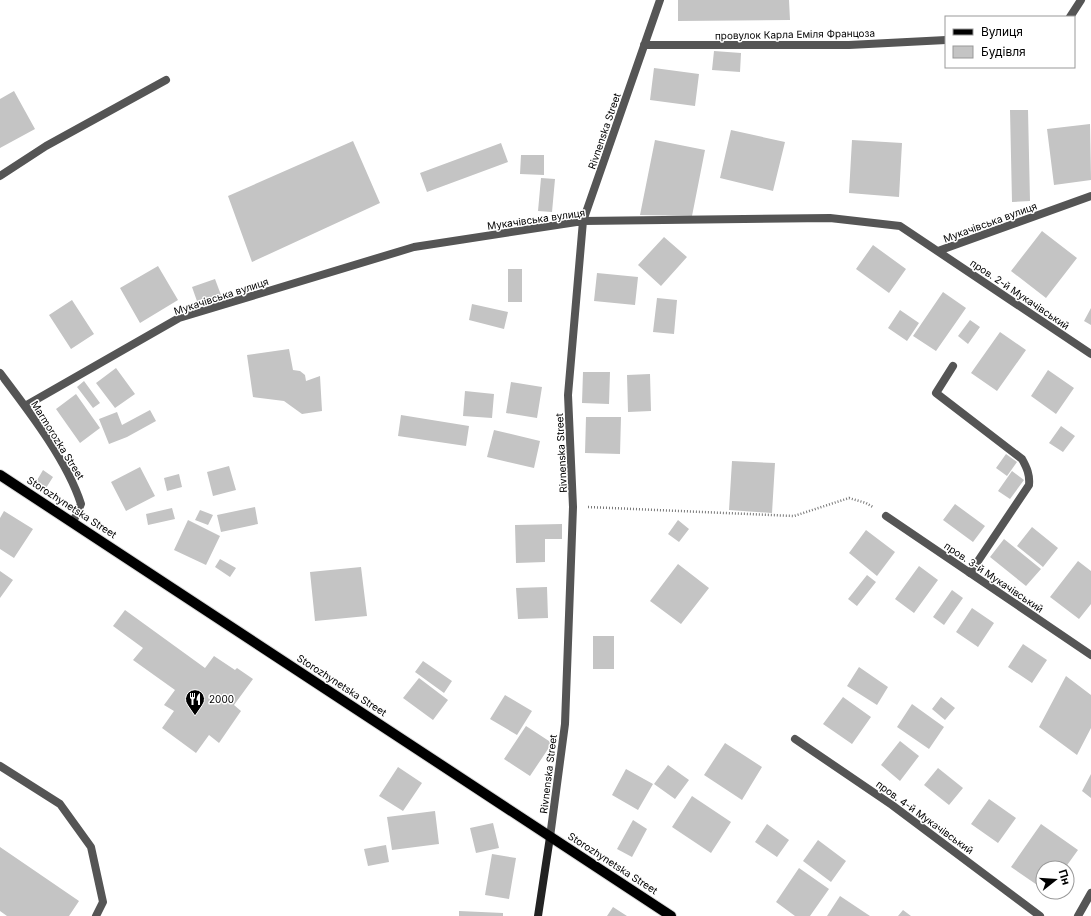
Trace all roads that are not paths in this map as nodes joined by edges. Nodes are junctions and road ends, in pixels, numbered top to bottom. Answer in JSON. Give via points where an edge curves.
{"nodes":[{"id":1,"x":660,"y":0,"type":"edge"},
{"id":2,"x":1081,"y":0,"type":"edge"},
{"id":3,"x":1071,"y":16,"type":"edge"},
{"id":4,"x":945,"y":40,"type":"edge"},
{"id":5,"x":644,"y":45,"type":"junction"},
{"id":6,"x":166,"y":80,"type":"dead end"},
{"id":7,"x":0,"y":176,"type":"edge"},
{"id":8,"x":1091,"y":196,"type":"edge"},
{"id":9,"x":584,"y":221,"type":"junction"},
{"id":10,"x":938,"y":251,"type":"junction"},
{"id":11,"x":1091,"y":354,"type":"edge"},
{"id":12,"x":954,"y":366,"type":"dead end"},
{"id":13,"x":0,"y":373,"type":"edge"},
{"id":14,"x":25,"y":406,"type":"junction"},
{"id":15,"x":0,"y":475,"type":"edge"},
{"id":16,"x":886,"y":516,"type":"road end"},
{"id":17,"x":73,"y":522,"type":"junction"},
{"id":18,"x":970,"y":573,"type":"junction"},
{"id":19,"x":1091,"y":655,"type":"edge"},
{"id":20,"x":795,"y":738,"type":"dead end"},
{"id":21,"x":0,"y":766,"type":"edge"},
{"id":22,"x":550,"y":837,"type":"junction"},
{"id":23,"x":1091,"y":893,"type":"edge"},
{"id":24,"x":96,"y":916,"type":"edge"},
{"id":25,"x":538,"y":916,"type":"edge"},
{"id":26,"x":671,"y":916,"type":"edge"},
{"id":27,"x":1040,"y":916,"type":"edge"},
{"id":28,"x":1078,"y":916,"type":"edge"}],
"edges":[{"from":1,"to":5,"type":"street","name":"Rivnenska Street"},
{"from":2,"to":3,"type":"street"},
{"from":4,"to":5,"type":"street","name":"провулок Карла Еміля Францоза","via":[[849,45]]},
{"from":5,"to":9,"type":"street","name":"Rivnenska Street"},
{"from":6,"to":7,"type":"street","via":[[46,146]]},
{"from":8,"to":10,"type":"street","name":"Мукачівська вулиця"},
{"from":9,"to":10,"type":"street","name":"Мукачівська вулиця","via":[[830,218],[900,226]]},
{"from":9,"to":14,"type":"street","name":"Мукачівська вулиця","via":[[414,247],[179,318]]},
{"from":9,"to":22,"type":"street","name":"Rivnenska Street","via":[[568,395],[573,507],[565,724]]},
{"from":10,"to":11,"type":"street","name":"пров. 2-й Мукачівський"},
{"from":12,"to":18,"type":"street","via":[[936,393],[1022,459],[1028,468],[1030,478],[1029,485]]},
{"from":13,"to":14,"type":"street","name":"Marmorozka Street"},
{"from":14,"to":17,"type":"street","name":"Marmorozka Street","via":[[74,482],[81,504]]},
{"from":15,"to":17,"type":"main road","name":"Storozhynetska Street"},
{"from":16,"to":18,"type":"street","name":"пров. 3-й Мукачівський"},
{"from":17,"to":22,"type":"main road","name":"Storozhynetska Street"},
{"from":18,"to":19,"type":"street","name":"пров. 3-й Мукачівський"},
{"from":20,"to":27,"type":"street","name":"пров. 4-й Мукачівський","via":[[892,805]]},
{"from":21,"to":24,"type":"street","via":[[60,804],[91,847],[103,902]]},
{"from":22,"to":25,"type":"street","name":"Rivnenska Street"},
{"from":22,"to":26,"type":"main road","name":"Storozhynetska Street"},
{"from":23,"to":28,"type":"street"}]}
